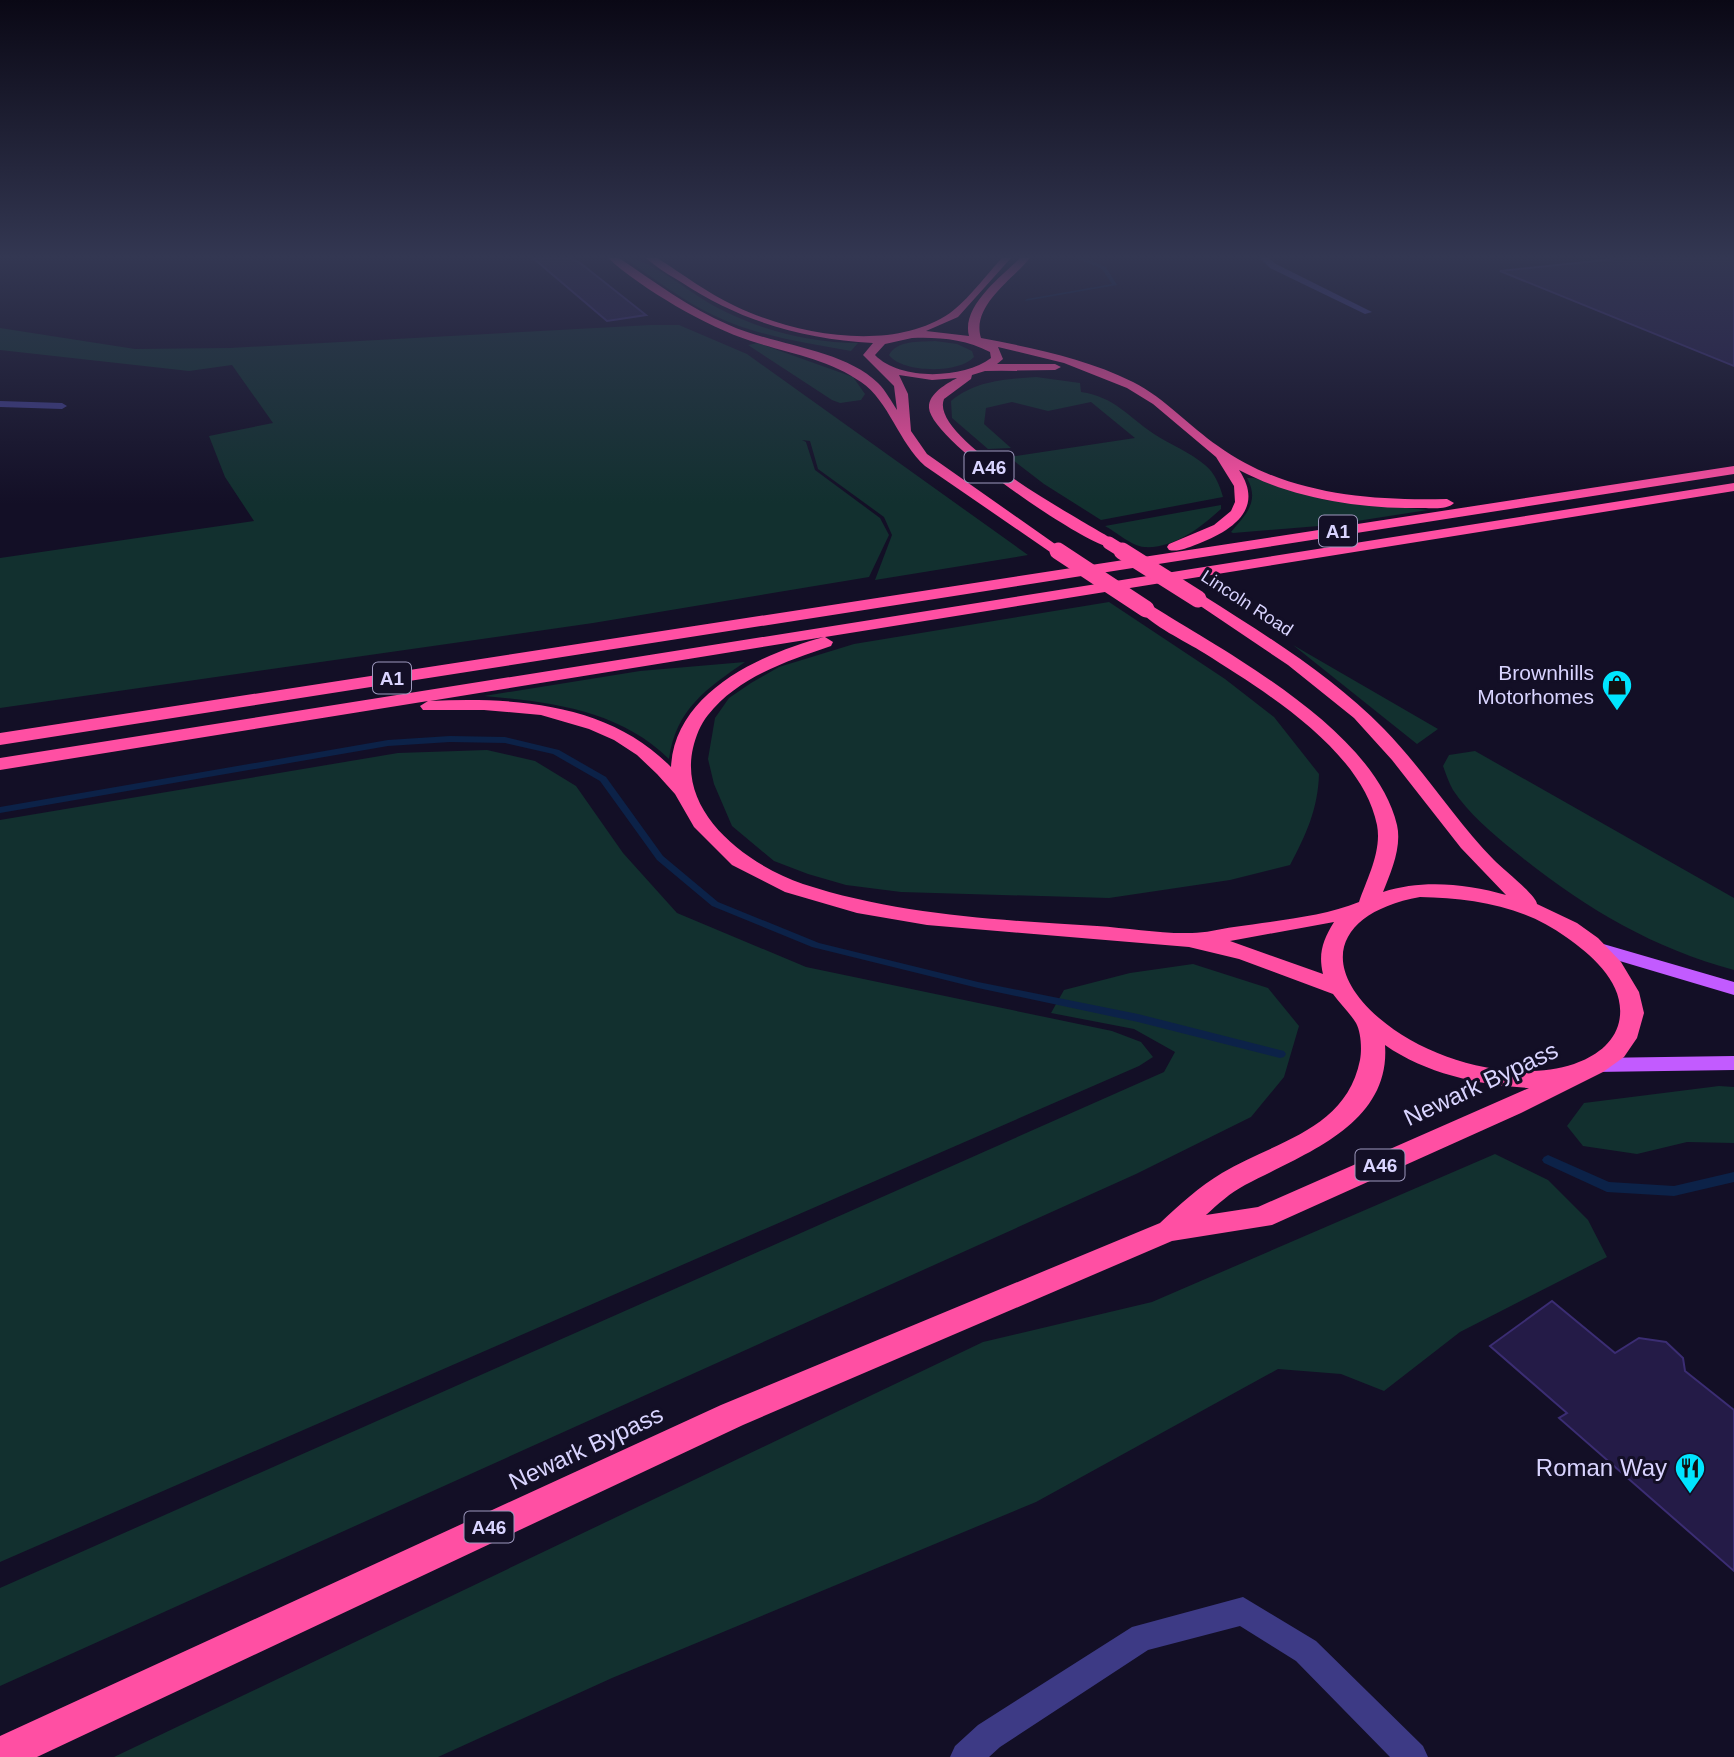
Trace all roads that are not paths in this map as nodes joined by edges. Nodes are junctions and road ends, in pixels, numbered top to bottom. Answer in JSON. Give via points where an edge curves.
{"nodes":[{"id":1,"x":761,"y":340,"type":"edge"},
{"id":2,"x":779,"y":340,"type":"edge"},
{"id":3,"x":891,"y":340,"type":"edge"},
{"id":4,"x":973,"y":340,"type":"edge"},
{"id":5,"x":979,"y":341,"type":"junction"},
{"id":6,"x":877,"y":365,"type":"junction"},
{"id":7,"x":982,"y":369,"type":"junction"},
{"id":8,"x":1092,"y":371,"type":"junction"},
{"id":9,"x":0,"y":404,"type":"edge"},
{"id":10,"x":62,"y":406,"type":"dead end"},
{"id":11,"x":902,"y":426,"type":"junction"},
{"id":12,"x":1221,"y":454,"type":"junction"},
{"id":13,"x":1734,"y":470,"type":"edge"},
{"id":14,"x":1734,"y":488,"type":"edge"},
{"id":15,"x":1557,"y":498,"type":"junction"},
{"id":16,"x":1119,"y":566,"type":"junction"},
{"id":17,"x":880,"y":623,"type":"junction"},
{"id":18,"x":273,"y":719,"type":"junction"},
{"id":19,"x":0,"y":739,"type":"edge"},
{"id":20,"x":0,"y":764,"type":"edge"},
{"id":21,"x":682,"y":790,"type":"junction"},
{"id":22,"x":1364,"y":906,"type":"junction"},
{"id":23,"x":1546,"y":917,"type":"junction"},
{"id":24,"x":1191,"y":940,"type":"junction"},
{"id":25,"x":1593,"y":947,"type":"junction"},
{"id":26,"x":1340,"y":988,"type":"junction"},
{"id":27,"x":1734,"y":989,"type":"edge"},
{"id":28,"x":1368,"y":1021,"type":"junction"},
{"id":29,"x":1734,"y":1063,"type":"edge"},
{"id":30,"x":1589,"y":1068,"type":"junction"},
{"id":31,"x":1168,"y":1231,"type":"junction"},
{"id":32,"x":0,"y":1755,"type":"edge"},
{"id":33,"x":966,"y":1757,"type":"edge"},
{"id":34,"x":1412,"y":1757,"type":"edge"}],
"edges":[{"from":1,"to":11,"type":"highway","number":"A46","via":[[860,376],[876,388]]},
{"from":2,"to":6,"type":"highway","number":"A46"},
{"from":3,"to":6,"type":"highway","via":[[870,351]]},
{"from":4,"to":5,"type":"highway"},
{"from":5,"to":7,"type":"highway","via":[[998,355]]},
{"from":5,"to":8,"type":"highway","via":[[1071,361]]},
{"from":6,"to":7,"type":"highway","via":[[922,376]]},
{"from":6,"to":11,"type":"highway","via":[[895,376],[903,390]]},
{"from":7,"to":8,"type":"highway"},
{"from":7,"to":23,"type":"highway","name":"Lincoln Road","number":"A46","bridge":true,"via":[[938,396],[935,411],[946,431],[987,466],[1306,668],[1383,738],[1484,865]]},
{"from":8,"to":12,"type":"highway","via":[[1149,396]]},
{"from":9,"to":10,"type":"street"},
{"from":11,"to":22,"type":"highway","number":"A46","bridge":true,"via":[[909,442],[929,463],[1296,708],[1325,732],[1360,771],[1387,826],[1385,855]]},
{"from":12,"to":15,"type":"highway","via":[[1278,482],[1353,500],[1414,504]]},
{"from":12,"to":16,"type":"highway","via":[[1242,487],[1233,517],[1196,540]]},
{"from":13,"to":15,"type":"highway","number":"A1"},
{"from":14,"to":17,"type":"highway","number":"A1"},
{"from":15,"to":16,"type":"highway","number":"A1"},
{"from":16,"to":19,"type":"highway","number":"A1"},
{"from":17,"to":18,"type":"highway","number":"A1"},
{"from":17,"to":21,"type":"highway","via":[[771,662],[729,686],[687,736],[681,753]]},
{"from":18,"to":20,"type":"highway","number":"A1"},
{"from":18,"to":21,"type":"highway","via":[[445,705],[531,709],[584,722],[626,740],[660,765]]},
{"from":21,"to":24,"type":"highway","via":[[708,833],[723,848],[767,876],[824,897],[919,916]]},
{"from":22,"to":23,"type":"highway","via":[[1406,892],[1451,891],[1500,899]]},
{"from":22,"to":24,"type":"highway","via":[[1286,926]]},
{"from":22,"to":26,"type":"highway","via":[[1342,925],[1333,943],[1332,965]]},
{"from":23,"to":25,"type":"highway"},
{"from":24,"to":26,"type":"highway","via":[[1250,955]]},
{"from":25,"to":27,"type":"main road"},
{"from":25,"to":30,"type":"highway","via":[[1623,981],[1632,1006],[1625,1040],[1608,1058]]},
{"from":26,"to":28,"type":"highway"},
{"from":28,"to":30,"type":"highway","via":[[1419,1054],[1460,1069],[1525,1079]]},
{"from":28,"to":31,"type":"highway","name":"Newark Bypass","number":"A46","via":[[1373,1051],[1369,1079],[1340,1123],[1231,1181]]},
{"from":29,"to":30,"type":"main road"},
{"from":30,"to":31,"type":"highway","name":"Newark Bypass","number":"A46","via":[[1504,1111],[1262,1217]]},
{"from":31,"to":32,"type":"highway","name":"Newark Bypass","number":"A46","via":[[732,1415]]},
{"from":33,"to":34,"type":"street","via":[[989,1736],[1142,1637],[1243,1611],[1306,1651]]}]}
